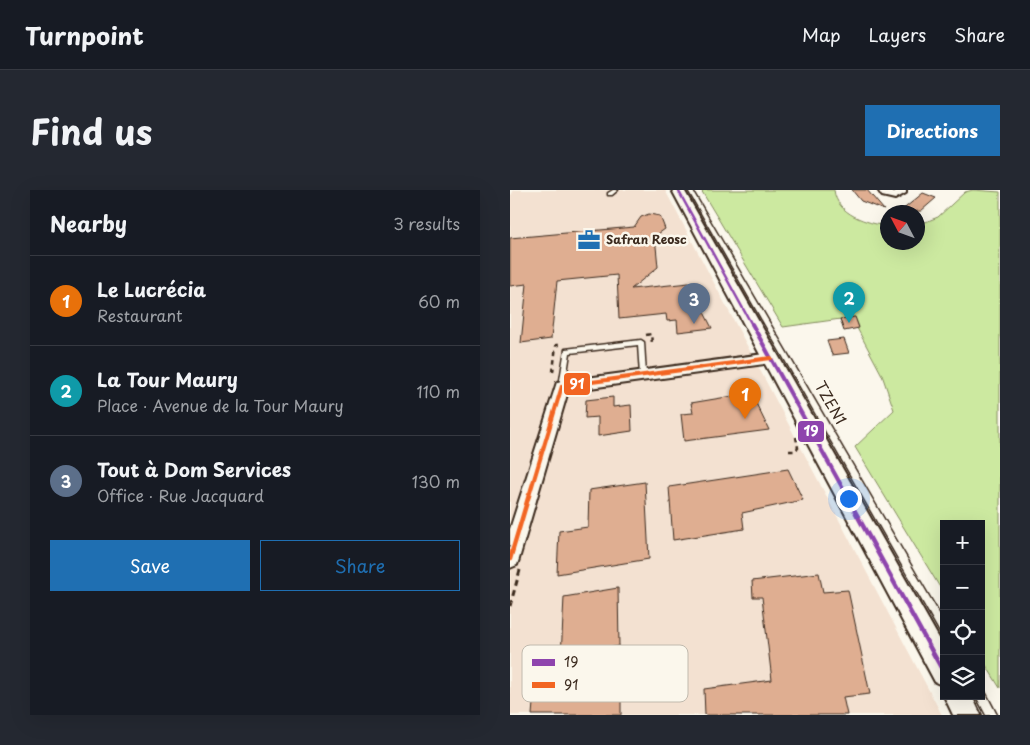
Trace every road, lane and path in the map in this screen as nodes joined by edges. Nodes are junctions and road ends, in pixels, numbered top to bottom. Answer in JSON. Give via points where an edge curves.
{"nodes":[{"id":1,"x":616,"y":190,"type":"edge"},
{"id":2,"x":678,"y":190,"type":"edge"},
{"id":3,"x":690,"y":190,"type":"edge"},
{"id":4,"x":883,"y":190,"type":"edge"},
{"id":5,"x":901,"y":190,"type":"edge"},
{"id":6,"x":610,"y":194,"type":"dead end"},
{"id":7,"x":771,"y":358,"type":"junction"},
{"id":8,"x":644,"y":375,"type":"junction"},
{"id":9,"x":562,"y":386,"type":"junction"},
{"id":10,"x":799,"y":436,"type":"dead end"},
{"id":11,"x":789,"y":451,"type":"dead end"},
{"id":12,"x":516,"y":561,"type":"edge"},
{"id":13,"x":510,"y":606,"type":"edge"},
{"id":14,"x":940,"y":624,"type":"edge"},
{"id":15,"x":940,"y":666,"type":"edge"},
{"id":16,"x":958,"y":700,"type":"edge"},
{"id":17,"x":983,"y":700,"type":"edge"},
{"id":18,"x":967,"y":715,"type":"edge"},
{"id":19,"x":992,"y":715,"type":"edge"}],
"edges":[{"from":1,"to":6,"type":"lane"},
{"from":2,"to":7,"type":"street"},
{"from":3,"to":14,"type":"lane","name":"TZEN1"},
{"from":4,"to":5,"type":"street","via":[[892,196],[900,195]]},
{"from":7,"to":8,"type":"street"},
{"from":7,"to":15,"type":"street"},
{"from":8,"to":9,"type":"street"},
{"from":8,"to":9,"type":"lane","via":[[641,342],[567,351]]},
{"from":9,"to":12,"type":"street"},
{"from":10,"to":11,"type":"path","via":[[795,438],[798,448]]},
{"from":12,"to":13,"type":"path"},
{"from":16,"to":18,"type":"street"},
{"from":17,"to":19,"type":"lane"}]}
